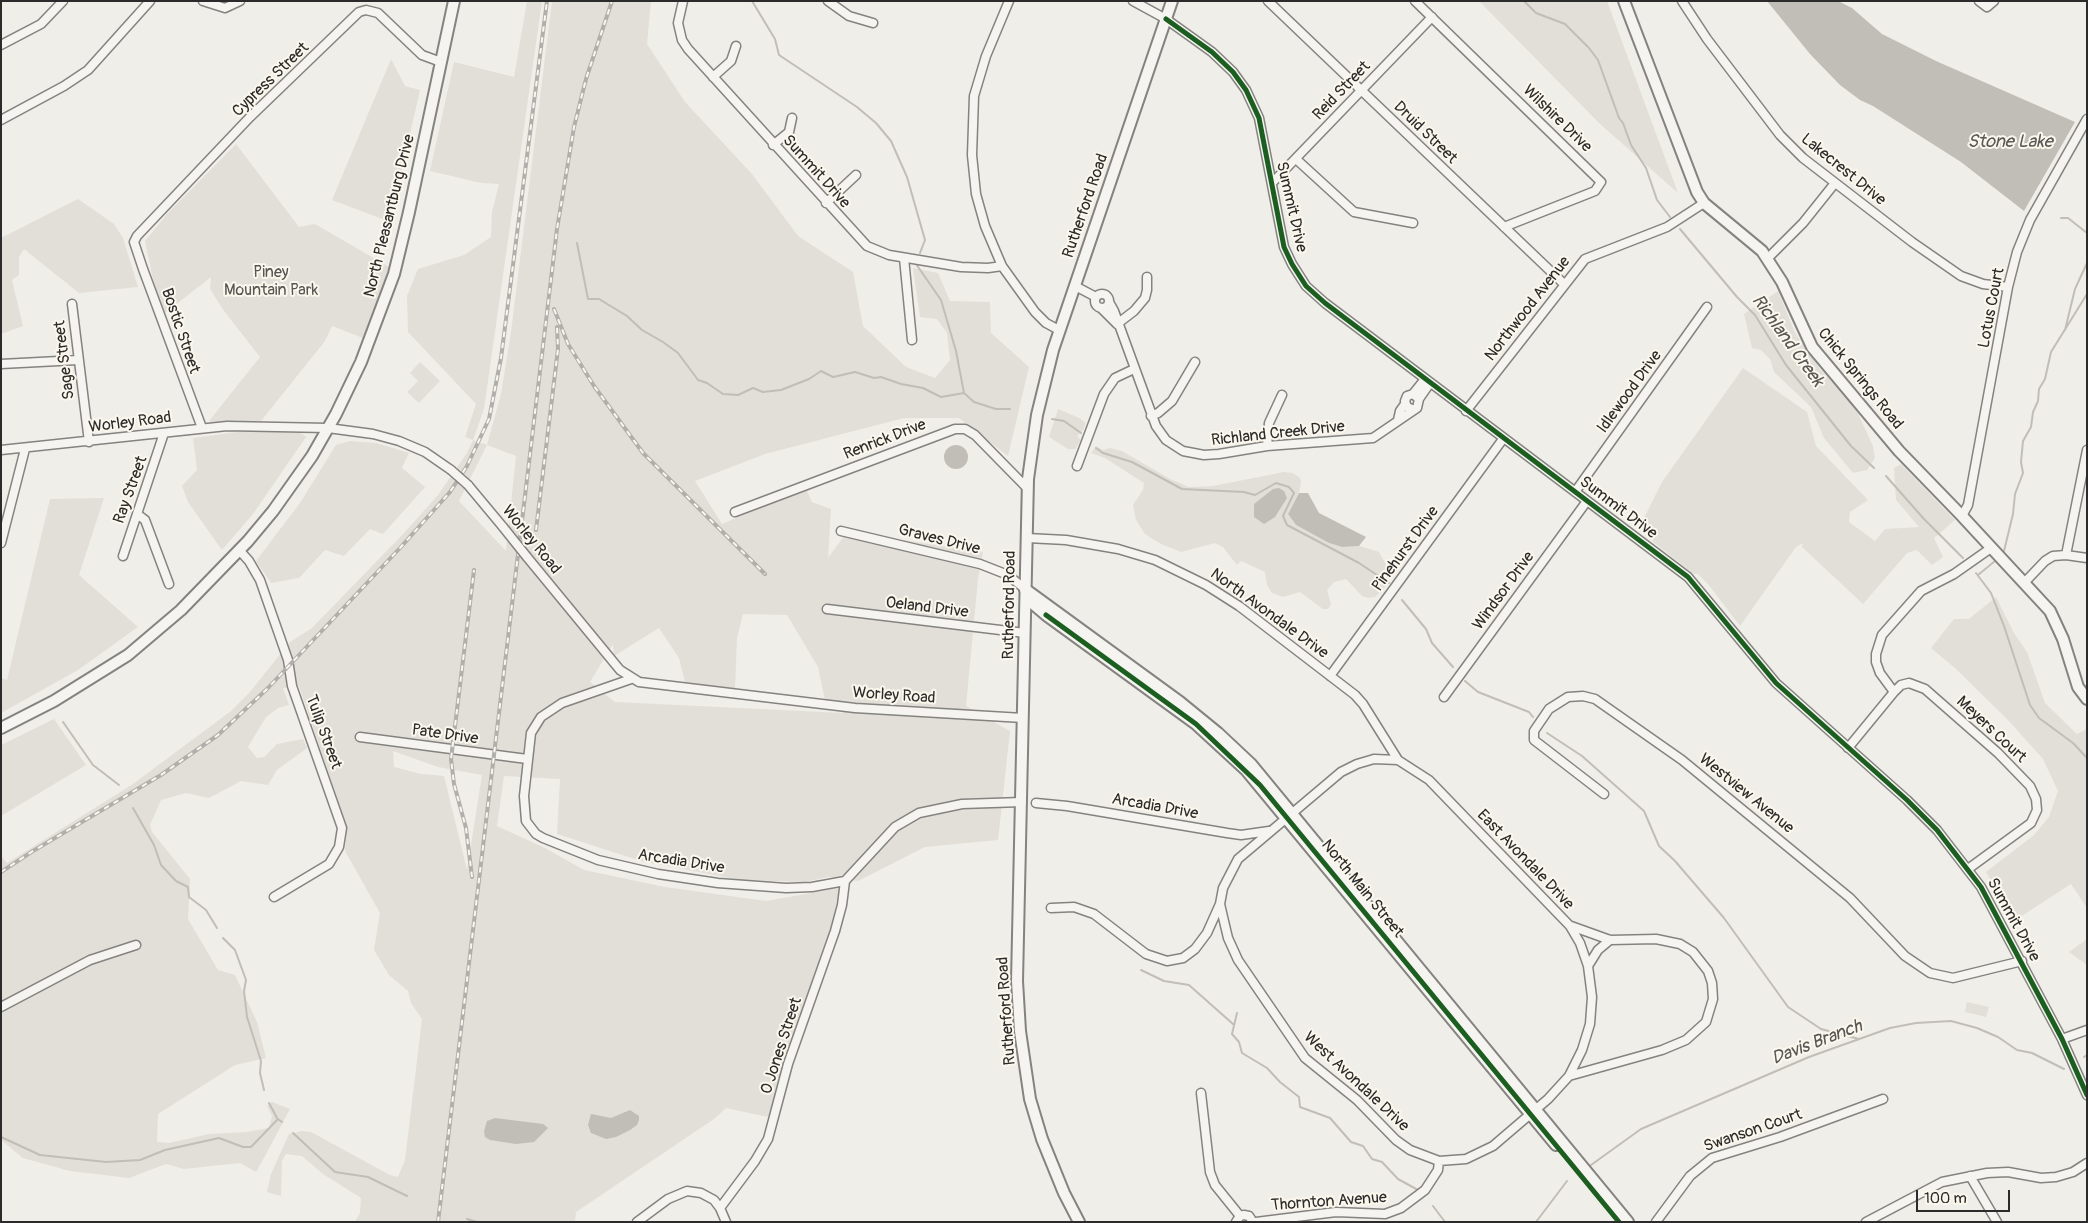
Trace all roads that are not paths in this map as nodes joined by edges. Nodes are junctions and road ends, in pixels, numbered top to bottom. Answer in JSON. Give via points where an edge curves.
{"nodes":[{"id":1,"x":63,"y":1,"type":"edge"},
{"id":2,"x":150,"y":1,"type":"edge"},
{"id":3,"x":203,"y":1,"type":"edge"},
{"id":4,"x":240,"y":1,"type":"edge"},
{"id":5,"x":454,"y":1,"type":"edge"},
{"id":6,"x":683,"y":1,"type":"edge"},
{"id":7,"x":828,"y":1,"type":"edge"},
{"id":8,"x":1009,"y":1,"type":"edge"},
{"id":9,"x":1133,"y":1,"type":"edge"},
{"id":10,"x":1172,"y":1,"type":"edge"},
{"id":11,"x":1268,"y":1,"type":"edge"},
{"id":12,"x":1415,"y":1,"type":"edge"},
{"id":13,"x":1624,"y":1,"type":"edge"},
{"id":14,"x":1682,"y":1,"type":"edge"},
{"id":15,"x":1979,"y":1,"type":"edge"},
{"id":16,"x":1994,"y":1,"type":"edge"},
{"id":17,"x":1432,"y":17,"type":"junction"},
{"id":18,"x":1166,"y":19,"type":"junction"},
{"id":19,"x":873,"y":23,"type":"dead end"},
{"id":20,"x":1,"y":45,"type":"edge"},
{"id":21,"x":736,"y":46,"type":"dead end"},
{"id":22,"x":441,"y":62,"type":"junction"},
{"id":23,"x":713,"y":77,"type":"junction"},
{"id":24,"x":1362,"y":90,"type":"junction"},
{"id":25,"x":792,"y":118,"type":"dead end"},
{"id":26,"x":1,"y":120,"type":"edge"},
{"id":27,"x":2087,"y":120,"type":"edge"},
{"id":28,"x":774,"y":145,"type":"junction"},
{"id":29,"x":1296,"y":159,"type":"junction"},
{"id":30,"x":856,"y":175,"type":"dead end"},
{"id":31,"x":1272,"y":183,"type":"junction"},
{"id":32,"x":1835,"y":183,"type":"junction"},
{"id":33,"x":826,"y":203,"type":"junction"},
{"id":34,"x":1704,"y":203,"type":"junction"},
{"id":35,"x":1413,"y":223,"type":"dead end"},
{"id":36,"x":1504,"y":227,"type":"junction"},
{"id":37,"x":134,"y":242,"type":"joint"},
{"id":38,"x":904,"y":258,"type":"junction"},
{"id":39,"x":1768,"y":258,"type":"junction"},
{"id":40,"x":1002,"y":266,"type":"junction"},
{"id":41,"x":1147,"y":277,"type":"dead end"},
{"id":42,"x":1564,"y":284,"type":"junction"},
{"id":43,"x":1075,"y":286,"type":"junction"},
{"id":44,"x":2008,"y":287,"type":"junction"},
{"id":45,"x":1096,"y":297,"type":"junction"},
{"id":46,"x":1109,"y":302,"type":"junction"},
{"id":47,"x":72,"y":304,"type":"dead end"},
{"id":48,"x":1707,"y":307,"type":"dead end"},
{"id":49,"x":1102,"y":308,"type":"junction"},
{"id":50,"x":1118,"y":324,"type":"junction"},
{"id":51,"x":1059,"y":330,"type":"junction"},
{"id":52,"x":912,"y":340,"type":"dead end"},
{"id":53,"x":78,"y":360,"type":"junction"},
{"id":54,"x":1195,"y":362,"type":"dead end"},
{"id":55,"x":1,"y":364,"type":"edge"},
{"id":56,"x":1134,"y":369,"type":"junction"},
{"id":57,"x":1428,"y":381,"type":"junction"},
{"id":58,"x":1282,"y":395,"type":"dead end"},
{"id":59,"x":1416,"y":397,"type":"junction"},
{"id":60,"x":1405,"y":404,"type":"junction"},
{"id":61,"x":1412,"y":410,"type":"junction"},
{"id":62,"x":1466,"y":410,"type":"junction"},
{"id":63,"x":1151,"y":416,"type":"junction"},
{"id":64,"x":1398,"y":420,"type":"junction"},
{"id":65,"x":202,"y":428,"type":"junction"},
{"id":66,"x":328,"y":428,"type":"junction"},
{"id":67,"x":164,"y":433,"type":"junction"},
{"id":68,"x":1503,"y":438,"type":"junction"},
{"id":69,"x":89,"y":442,"type":"junction"},
{"id":70,"x":1267,"y":446,"type":"junction"},
{"id":71,"x":25,"y":448,"type":"junction"},
{"id":72,"x":1,"y":450,"type":"edge"},
{"id":73,"x":2087,"y":450,"type":"edge"},
{"id":74,"x":1078,"y":466,"type":"dead end"},
{"id":75,"x":1028,"y":489,"type":"junction"},
{"id":76,"x":1575,"y":492,"type":"junction"},
{"id":77,"x":1587,"y":501,"type":"junction"},
{"id":78,"x":735,"y":512,"type":"dead end"},
{"id":79,"x":137,"y":514,"type":"junction"},
{"id":80,"x":1962,"y":516,"type":"junction"},
{"id":81,"x":841,"y":530,"type":"dead end"},
{"id":82,"x":1027,"y":538,"type":"junction"},
{"id":83,"x":1,"y":543,"type":"edge"},
{"id":84,"x":1991,"y":548,"type":"junction"},
{"id":85,"x":240,"y":551,"type":"junction"},
{"id":86,"x":2066,"y":555,"type":"junction"},
{"id":87,"x":122,"y":556,"type":"dead end"},
{"id":88,"x":2087,"y":558,"type":"edge"},
{"id":89,"x":2024,"y":583,"type":"junction"},
{"id":90,"x":169,"y":584,"type":"dead end"},
{"id":91,"x":1025,"y":589,"type":"junction"},
{"id":92,"x":826,"y":609,"type":"dead end"},
{"id":93,"x":1025,"y":633,"type":"junction"},
{"id":94,"x":1330,"y":676,"type":"junction"},
{"id":95,"x":631,"y":679,"type":"junction"},
{"id":96,"x":1894,"y":692,"type":"junction"},
{"id":97,"x":1444,"y":697,"type":"dead end"},
{"id":98,"x":2087,"y":699,"type":"edge"},
{"id":99,"x":1023,"y":718,"type":"junction"},
{"id":100,"x":1,"y":728,"type":"edge"},
{"id":101,"x":360,"y":737,"type":"dead end"},
{"id":102,"x":1848,"y":748,"type":"junction"},
{"id":103,"x":527,"y":759,"type":"junction"},
{"id":104,"x":1398,"y":760,"type":"junction"},
{"id":105,"x":1604,"y":794,"type":"dead end"},
{"id":106,"x":1022,"y":802,"type":"junction"},
{"id":107,"x":1036,"y":803,"type":"dead end"},
{"id":108,"x":1289,"y":814,"type":"junction"},
{"id":109,"x":1270,"y":831,"type":"junction"},
{"id":110,"x":1968,"y":869,"type":"junction"},
{"id":111,"x":845,"y":881,"type":"junction"},
{"id":112,"x":274,"y":897,"type":"dead end"},
{"id":113,"x":1220,"y":904,"type":"junction"},
{"id":114,"x":1051,"y":908,"type":"dead end"},
{"id":115,"x":1570,"y":926,"type":"junction"},
{"id":116,"x":1610,"y":940,"type":"junction"},
{"id":117,"x":136,"y":945,"type":"dead end"},
{"id":118,"x":2022,"y":961,"type":"junction"},
{"id":119,"x":1588,"y":966,"type":"junction"},
{"id":120,"x":1,"y":1007,"type":"edge"},
{"id":121,"x":2087,"y":1030,"type":"edge"},
{"id":122,"x":2062,"y":1039,"type":"junction"},
{"id":123,"x":1569,"y":1076,"type":"junction"},
{"id":124,"x":1201,"y":1092,"type":"dead end"},
{"id":125,"x":2087,"y":1095,"type":"edge"},
{"id":126,"x":1883,"y":1099,"type":"dead end"},
{"id":127,"x":1533,"y":1111,"type":"junction"},
{"id":128,"x":1439,"y":1161,"type":"junction"},
{"id":129,"x":2087,"y":1164,"type":"edge"},
{"id":130,"x":1970,"y":1176,"type":"junction"},
{"id":131,"x":720,"y":1208,"type":"junction"},
{"id":132,"x":1238,"y":1219,"type":"edge"},
{"id":133,"x":637,"y":1222,"type":"edge"},
{"id":134,"x":726,"y":1222,"type":"edge"},
{"id":135,"x":1079,"y":1222,"type":"edge"},
{"id":136,"x":1254,"y":1222,"type":"edge"},
{"id":137,"x":1619,"y":1222,"type":"edge"},
{"id":138,"x":1628,"y":1222,"type":"edge"},
{"id":139,"x":1656,"y":1222,"type":"edge"},
{"id":140,"x":1866,"y":1222,"type":"edge"},
{"id":141,"x":1997,"y":1222,"type":"edge"}],
"edges":[{"from":1,"to":20,"type":"street","via":[[41,24]]},
{"from":2,"to":26,"type":"street","via":[[88,70]]},
{"from":3,"to":4,"type":"street","via":[[225,8]]},
{"from":5,"to":22,"type":"street","name":"North Pleasantburg Drive"},
{"from":6,"to":23,"type":"street","name":"Summit Drive","via":[[678,24],[682,40]]},
{"from":7,"to":19,"type":"street","via":[[849,16]]},
{"from":8,"to":40,"type":"street","via":[[978,78],[972,124],[976,194]]},
{"from":9,"to":18,"type":"street","name":"Summit Drive"},
{"from":10,"to":18,"type":"street","name":"Rutherford Road"},
{"from":11,"to":24,"type":"street","name":"Druid Street"},
{"from":12,"to":17,"type":"street","name":"Wilshire Drive"},
{"from":13,"to":34,"type":"street","name":"Chick Springs Road","via":[[1680,153]]},
{"from":14,"to":32,"type":"street","name":"Lakecrest Drive","via":[[1780,135]]},
{"from":15,"to":16,"type":"street","via":[[1987,7]]},
{"from":17,"to":24,"type":"street","name":"Reid Street"},
{"from":17,"to":36,"type":"street","name":"Wilshire Drive","via":[[1601,182],[1595,191]]},
{"from":18,"to":31,"type":"street","name":"Summit Drive","via":[[1214,54],[1246,90],[1259,118]]},
{"from":18,"to":43,"type":"street","name":"Rutherford Road"},
{"from":21,"to":23,"type":"street","via":[[731,61]]},
{"from":22,"to":37,"type":"street","name":"Cypress Street","via":[[422,55],[378,12],[359,12],[250,117]]},
{"from":22,"to":66,"type":"street","name":"North Pleasantburg Drive","via":[[394,274],[365,354]]},
{"from":23,"to":28,"type":"street","name":"Summit Drive"},
{"from":24,"to":29,"type":"street","name":"Reid Street"},
{"from":24,"to":36,"type":"street","name":"Druid Street"},
{"from":25,"to":28,"type":"street","via":[[789,132]]},
{"from":27,"to":44,"type":"street","name":"Lotus Court","via":[[2030,220]]},
{"from":28,"to":33,"type":"street","name":"Summit Drive"},
{"from":29,"to":31,"type":"street","name":"Reid Street"},
{"from":29,"to":35,"type":"street","via":[[1354,212]]},
{"from":30,"to":33,"type":"street"},
{"from":31,"to":57,"type":"street","name":"Summit Drive","via":[[1284,247],[1306,286]]},
{"from":32,"to":39,"type":"street","via":[[1803,224]]},
{"from":32,"to":44,"type":"street","name":"Lakecrest Drive","via":[[1961,276],[1983,284]]},
{"from":33,"to":38,"type":"street","name":"Summit Drive","via":[[867,246]]},
{"from":34,"to":39,"type":"street","name":"Chick Springs Road"},
{"from":34,"to":42,"type":"street","name":"Northwood Avenue","via":[[1667,227],[1590,256]]},
{"from":36,"to":42,"type":"street","name":"Druid Street"},
{"from":37,"to":65,"type":"street","name":"Bostic Street"},
{"from":38,"to":40,"type":"street","name":"Summit Drive","via":[[970,268]]},
{"from":38,"to":52,"type":"street"},
{"from":39,"to":80,"type":"street","name":"Chick Springs Road","via":[[1812,347],[1899,451]]},
{"from":40,"to":51,"type":"street","via":[[1035,312]]},
{"from":41,"to":50,"type":"street","via":[[1148,290],[1144,298],[1134,312]]},
{"from":42,"to":62,"type":"street","name":"Northwood Avenue"},
{"from":43,"to":45,"type":"street"},
{"from":43,"to":51,"type":"street","name":"Rutherford Road"},
{"from":44,"to":80,"type":"street","name":"Lotus Court","via":[[1975,472],[1968,505]]},
{"from":45,"to":46,"type":"street","via":[[1104,294]]},
{"from":45,"to":49,"type":"street","name":"Richland Creek Drive","via":[[1096,304]]},
{"from":46,"to":49,"type":"street"},
{"from":46,"to":50,"type":"street","name":"Richland Creek Drive"},
{"from":47,"to":53,"type":"street","name":"Sage Street"},
{"from":48,"to":76,"type":"street","name":"Idlewood Drive"},
{"from":49,"to":50,"type":"street","name":"Richland Creek Drive"},
{"from":50,"to":56,"type":"street","name":"Richland Creek Drive"},
{"from":51,"to":75,"type":"street","name":"Rutherford Road","via":[[1037,415]]},
{"from":53,"to":55,"type":"street"},
{"from":53,"to":69,"type":"street","name":"Sage Street"},
{"from":54,"to":63,"type":"street","via":[[1172,401]]},
{"from":56,"to":63,"type":"street","name":"Richland Creek Drive"},
{"from":56,"to":74,"type":"street","via":[[1115,378],[1104,394]]},
{"from":57,"to":59,"type":"street","name":"Richland Creek Drive"},
{"from":57,"to":62,"type":"street","name":"Summit Drive"},
{"from":58,"to":70,"type":"street","via":[[1269,423]]},
{"from":59,"to":60,"type":"street","name":"Richland Creek Drive","via":[[1408,396]]},
{"from":59,"to":61,"type":"street","name":"Richland Creek Drive","via":[[1419,405]]},
{"from":60,"to":61,"type":"street"},
{"from":60,"to":64,"type":"street","name":"Richland Creek Drive"},
{"from":61,"to":64,"type":"street","name":"Richland Creek Drive"},
{"from":62,"to":68,"type":"street","name":"Summit Drive"},
{"from":63,"to":70,"type":"street","name":"Richland Creek Drive","via":[[1166,440],[1183,450],[1204,455]]},
{"from":64,"to":70,"type":"street","name":"Richland Creek Drive","via":[[1373,438]]},
{"from":65,"to":66,"type":"street","name":"Worley Road","via":[[246,425]]},
{"from":65,"to":67,"type":"street","name":"Worley Road"},
{"from":66,"to":85,"type":"street","name":"North Pleasantburg Drive","via":[[300,474]]},
{"from":66,"to":95,"type":"street","name":"Worley Road","bridge":true,"via":[[399,441],[425,452],[451,470],[468,485],[620,670]]},
{"from":67,"to":69,"type":"street","name":"Worley Road"},
{"from":67,"to":79,"type":"street","name":"Ray Street"},
{"from":68,"to":76,"type":"street","name":"Summit Drive"},
{"from":68,"to":94,"type":"street","name":"Pinehurst Drive"},
{"from":69,"to":71,"type":"street","name":"Worley Road"},
{"from":71,"to":72,"type":"street","name":"Worley Road"},
{"from":71,"to":83,"type":"street"},
{"from":73,"to":86,"type":"street"},
{"from":75,"to":78,"type":"street","name":"Renrick Drive","via":[[975,435],[965,429],[955,429]]},
{"from":75,"to":82,"type":"street","name":"Rutherford Road"},
{"from":76,"to":77,"type":"street","name":"Summit Drive"},
{"from":77,"to":97,"type":"street","name":"Windsor Drive"},
{"from":77,"to":102,"type":"street","name":"Summit Drive","via":[[1688,577],[1776,683]]},
{"from":79,"to":87,"type":"street","name":"Ray Street"},
{"from":79,"to":90,"type":"street","via":[[144,520]]},
{"from":80,"to":84,"type":"street","name":"Chick Springs Road"},
{"from":81,"to":91,"type":"street","name":"Graves Drive","via":[[980,564],[1008,575]]},
{"from":82,"to":91,"type":"street","name":"Rutherford Road"},
{"from":82,"to":94,"type":"street","name":"North Avondale Drive","via":[[1110,547],[1176,569],[1239,606]]},
{"from":84,"to":89,"type":"street","name":"Chick Springs Road"},
{"from":84,"to":96,"type":"street","via":[[1954,574],[1921,591],[1882,635],[1876,662],[1882,677]]},
{"from":85,"to":100,"type":"street","name":"North Pleasantburg Drive","via":[[181,610],[128,655],[54,701]]},
{"from":85,"to":112,"type":"street","name":"Tulip Street","via":[[260,580],[288,660],[292,686],[342,828],[339,847],[329,864]]},
{"from":86,"to":88,"type":"street"},
{"from":86,"to":89,"type":"street","via":[[2050,558]]},
{"from":89,"to":98,"type":"street","name":"Chick Springs Road","via":[[2050,611],[2078,687]]},
{"from":91,"to":93,"type":"street","name":"Rutherford Road"},
{"from":91,"to":108,"type":"street","name":"North Main Street","via":[[1046,615],[1178,705]]},
{"from":92,"to":93,"type":"street","name":"Oeland Drive"},
{"from":93,"to":99,"type":"street","name":"Rutherford Road"},
{"from":94,"to":104,"type":"street","name":"North Avondale Drive","via":[[1363,704]]},
{"from":95,"to":99,"type":"street","name":"Worley Road","via":[[653,686],[855,708]]},
{"from":95,"to":103,"type":"street","name":"Arcadia Drive","via":[[570,700],[541,717],[531,733]]},
{"from":96,"to":102,"type":"street"},
{"from":96,"to":110,"type":"street","name":"Meyers Court","via":[[1909,683],[1925,689],[1998,753],[2034,793],[2037,810],[2031,823]]},
{"from":99,"to":106,"type":"street","name":"Rutherford Road"},
{"from":101,"to":103,"type":"street","name":"Pate Drive"},
{"from":102,"to":110,"type":"street","name":"Summit Drive","via":[[1920,813]]},
{"from":103,"to":111,"type":"street","name":"Arcadia Drive","via":[[524,814],[536,834],[555,844],[627,868],[718,883],[798,888]]},
{"from":104,"to":108,"type":"street","via":[[1374,759],[1350,767]]},
{"from":104,"to":115,"type":"street","name":"East Avondale Drive","via":[[1429,780]]},
{"from":105,"to":118,"type":"street","name":"Westview Avenue","via":[[1534,740],[1534,731],[1549,709],[1568,697],[1595,699],[1682,760],[1850,898],[1904,956],[1930,974],[1953,978]]},
{"from":106,"to":111,"type":"street","via":[[962,804],[919,813],[895,827]]},
{"from":106,"to":135,"type":"street","name":"Rutherford Road","via":[[1017,981],[1024,1061],[1030,1099],[1044,1147]]},
{"from":107,"to":109,"type":"street","name":"Arcadia Drive","via":[[1227,834]]},
{"from":108,"to":109,"type":"street","name":"West Avondale Drive"},
{"from":108,"to":127,"type":"street","name":"North Main Street"},
{"from":109,"to":113,"type":"street","name":"West Avondale Drive","via":[[1238,859],[1223,888]]},
{"from":110,"to":118,"type":"street","name":"Summit Drive"},
{"from":111,"to":131,"type":"street","name":"O Jones Street","via":[[835,931],[788,1064],[768,1139]]},
{"from":113,"to":114,"type":"street","via":[[1207,933],[1195,949],[1183,958],[1167,961],[1146,954],[1094,914],[1074,907]]},
{"from":113,"to":128,"type":"street","name":"West Avondale Drive","via":[[1228,938],[1238,960],[1299,1051],[1357,1100],[1404,1146]]},
{"from":115,"to":116,"type":"street"},
{"from":115,"to":119,"type":"street","name":"East Avondale Drive"},
{"from":116,"to":119,"type":"street","via":[[1598,950]]},
{"from":116,"to":123,"type":"street","via":[[1663,939],[1686,947],[1708,971],[1713,992],[1712,1008],[1702,1028],[1680,1043]]},
{"from":117,"to":120,"type":"street","via":[[90,960]]},
{"from":118,"to":122,"type":"street","name":"Summit Drive"},
{"from":119,"to":123,"type":"street","name":"East Avondale Drive","via":[[1592,997],[1590,1024]]},
{"from":121,"to":122,"type":"street"},
{"from":122,"to":125,"type":"street","name":"Summit Drive"},
{"from":123,"to":127,"type":"street","name":"East Avondale Drive"},
{"from":124,"to":132,"type":"street","via":[[1210,1172]]},
{"from":126,"to":139,"type":"street","name":"Swanson Court","via":[[1704,1162]]},
{"from":127,"to":128,"type":"street","name":"West Avondale Drive","via":[[1481,1153],[1458,1160]]},
{"from":127,"to":137,"type":"street","name":"North Main Street"},
{"from":127,"to":138,"type":"street","name":"North Main Street"},
{"from":128,"to":136,"type":"street","name":"Thornton Avenue","via":[[1425,1190],[1401,1208],[1385,1214],[1322,1212]]},
{"from":129,"to":130,"type":"street","via":[[2056,1177],[2041,1178],[2008,1172]]},
{"from":130,"to":140,"type":"street","via":[[1925,1189]]},
{"from":130,"to":141,"type":"street"},
{"from":131,"to":133,"type":"street","via":[[709,1196],[688,1191],[668,1200]]},
{"from":131,"to":134,"type":"street"},
{"from":132,"to":136,"type":"street","via":[[1247,1215]]}]}
